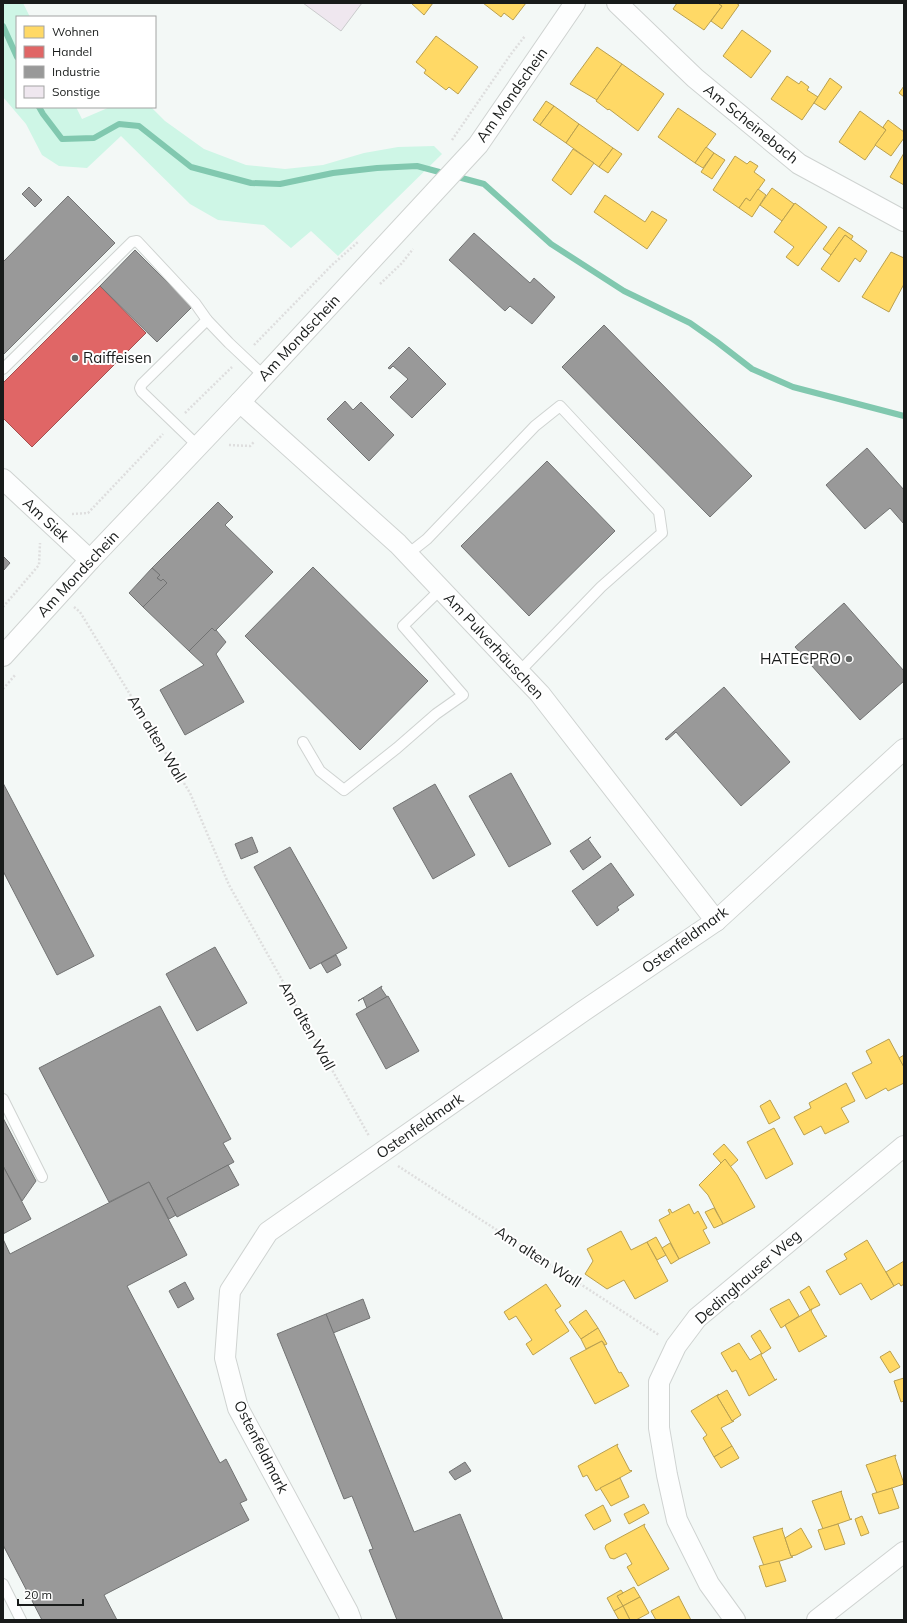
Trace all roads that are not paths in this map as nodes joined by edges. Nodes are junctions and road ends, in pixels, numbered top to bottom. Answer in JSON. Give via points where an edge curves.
{"nodes":[{"id":1,"x":575,"y":3,"type":"edge"},
{"id":2,"x":617,"y":3,"type":"edge"},
{"id":3,"x":904,"y":221,"type":"edge"},
{"id":4,"x":207,"y":320,"type":"junction"},
{"id":5,"x":3,"y":369,"type":"edge"},
{"id":6,"x":264,"y":376,"type":"junction"},
{"id":7,"x":240,"y":402,"type":"junction"},
{"id":8,"x":198,"y":446,"type":"junction"},
{"id":9,"x":3,"y":479,"type":"edge"},
{"id":10,"x":408,"y":554,"type":"junction"},
{"id":11,"x":90,"y":560,"type":"junction"},
{"id":12,"x":441,"y":589,"type":"junction"},
{"id":13,"x":3,"y":656,"type":"edge"},
{"id":14,"x":519,"y":672,"type":"junction"},
{"id":15,"x":303,"y":742,"type":"dead end"},
{"id":16,"x":904,"y":749,"type":"edge"},
{"id":17,"x":716,"y":922,"type":"junction"},
{"id":18,"x":3,"y":1099,"type":"edge"},
{"id":19,"x":904,"y":1146,"type":"edge"},
{"id":20,"x":42,"y":1177,"type":"dead end"},
{"id":21,"x":904,"y":1552,"type":"edge"},
{"id":22,"x":3,"y":1584,"type":"edge"},
{"id":23,"x":21,"y":1620,"type":"edge"},
{"id":24,"x":351,"y":1620,"type":"edge"},
{"id":25,"x":735,"y":1620,"type":"edge"},
{"id":26,"x":817,"y":1620,"type":"edge"}],
"edges":[{"from":1,"to":6,"type":"street","name":"Am Mondschein","via":[[478,145]]},
{"from":2,"to":3,"type":"street","name":"Am Scheinebach","via":[[695,78],[799,164]]},
{"from":4,"to":5,"type":"lane","via":[[195,303],[140,244],[137,241],[132,242]]},
{"from":4,"to":6,"type":"lane"},
{"from":4,"to":8,"type":"lane","via":[[140,388]]},
{"from":6,"to":7,"type":"street","name":"Am Mondschein"},
{"from":7,"to":8,"type":"street","name":"Am Mondschein"},
{"from":7,"to":10,"type":"street","name":"Am Pulverhäuschen"},
{"from":8,"to":11,"type":"street","name":"Am Mondschein"},
{"from":9,"to":11,"type":"street","name":"Am Siek"},
{"from":10,"to":12,"type":"street","name":"Am Pulverhäuschen"},
{"from":10,"to":14,"type":"lane","via":[[427,539],[534,426],[560,406],[659,512],[662,533],[601,587]]},
{"from":11,"to":13,"type":"street","name":"Am Mondschein"},
{"from":12,"to":14,"type":"street","name":"Am Pulverhäuschen"},
{"from":12,"to":15,"type":"lane","via":[[404,626],[463,695],[344,790],[320,771]]},
{"from":14,"to":17,"type":"street","name":"Am Pulverhäuschen","via":[[540,694]]},
{"from":16,"to":17,"type":"street","name":"Ostenfeldmark"},
{"from":17,"to":24,"type":"street","name":"Ostenfeldmark","via":[[582,1012],[268,1232],[230,1291],[225,1358],[238,1408]]},
{"from":18,"to":20,"type":"lane"},
{"from":19,"to":25,"type":"street","name":"Dedinghauser Weg","via":[[697,1318],[676,1346],[659,1382],[659,1428],[677,1520],[709,1584]]},
{"from":21,"to":26,"type":"street"},
{"from":22,"to":23,"type":"lane"}]}
